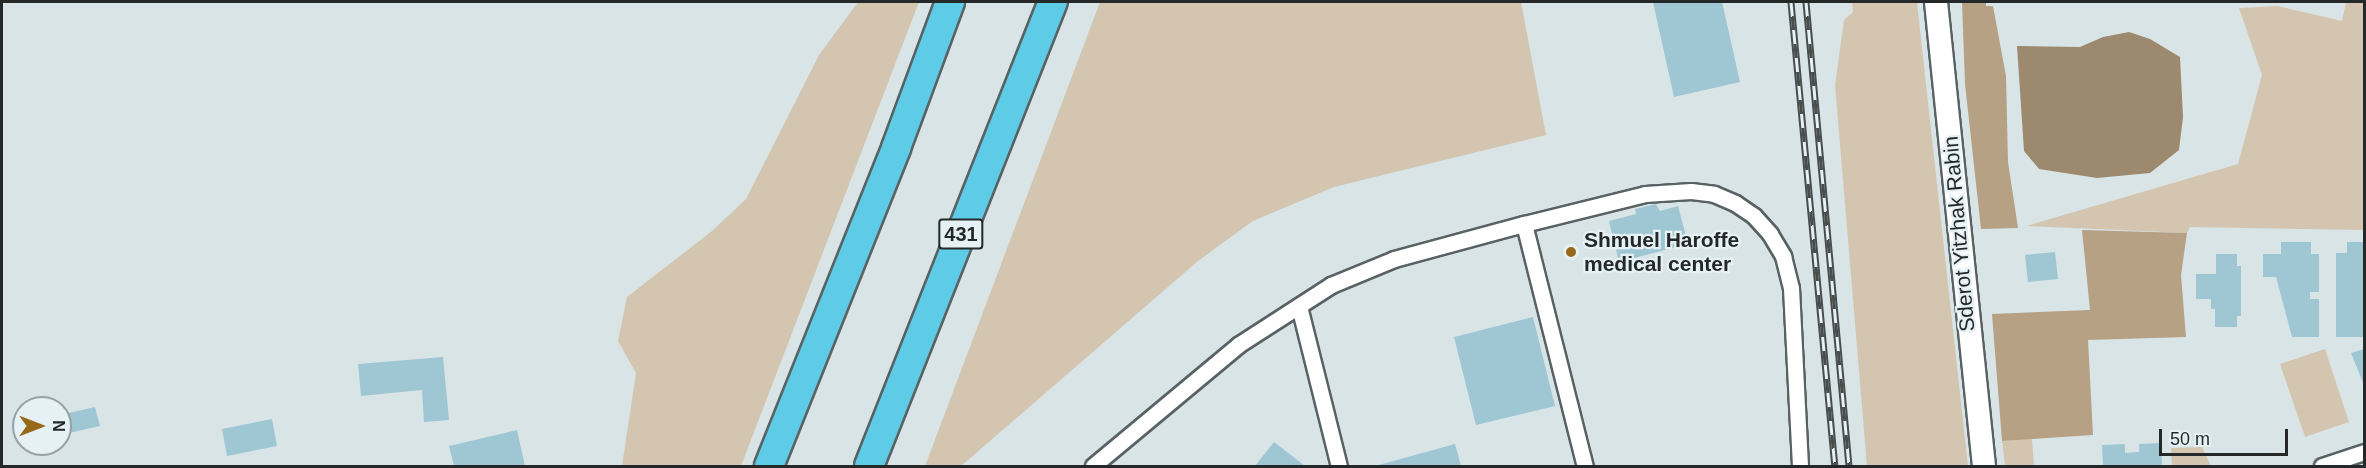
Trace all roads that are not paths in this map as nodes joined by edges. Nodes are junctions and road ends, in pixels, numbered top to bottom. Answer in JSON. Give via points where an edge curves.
{"nodes":[{"id":1,"x":951,"y":2,"type":"edge"},
{"id":2,"x":1053,"y":2,"type":"edge"},
{"id":3,"x":1936,"y":2,"type":"edge"},
{"id":4,"x":1524,"y":224,"type":"junction"},
{"id":5,"x":1299,"y":306,"type":"junction"},
{"id":6,"x":2364,"y":452,"type":"edge"},
{"id":7,"x":769,"y":466,"type":"edge"},
{"id":8,"x":869,"y":466,"type":"edge"},
{"id":9,"x":1093,"y":466,"type":"edge"},
{"id":10,"x":1339,"y":466,"type":"edge"},
{"id":11,"x":1585,"y":466,"type":"edge"},
{"id":12,"x":1800,"y":466,"type":"edge"},
{"id":13,"x":1984,"y":466,"type":"edge"},
{"id":14,"x":2322,"y":466,"type":"edge"}],
"edges":[{"from":1,"to":7,"type":"highway"},
{"from":2,"to":8,"type":"highway","number":"431"},
{"from":3,"to":13,"type":"main road","name":"Sderot Yitzhak Rabin"},
{"from":4,"to":5,"type":"street","via":[[1394,259],[1331,285]]},
{"from":4,"to":11,"type":"street"},
{"from":4,"to":12,"type":"street","via":[[1645,194],[1690,191],[1735,202],[1754,216],[1783,256],[1791,288]]},
{"from":5,"to":9,"type":"street","via":[[1238,345]]},
{"from":5,"to":10,"type":"street"},
{"from":6,"to":14,"type":"street"}]}
